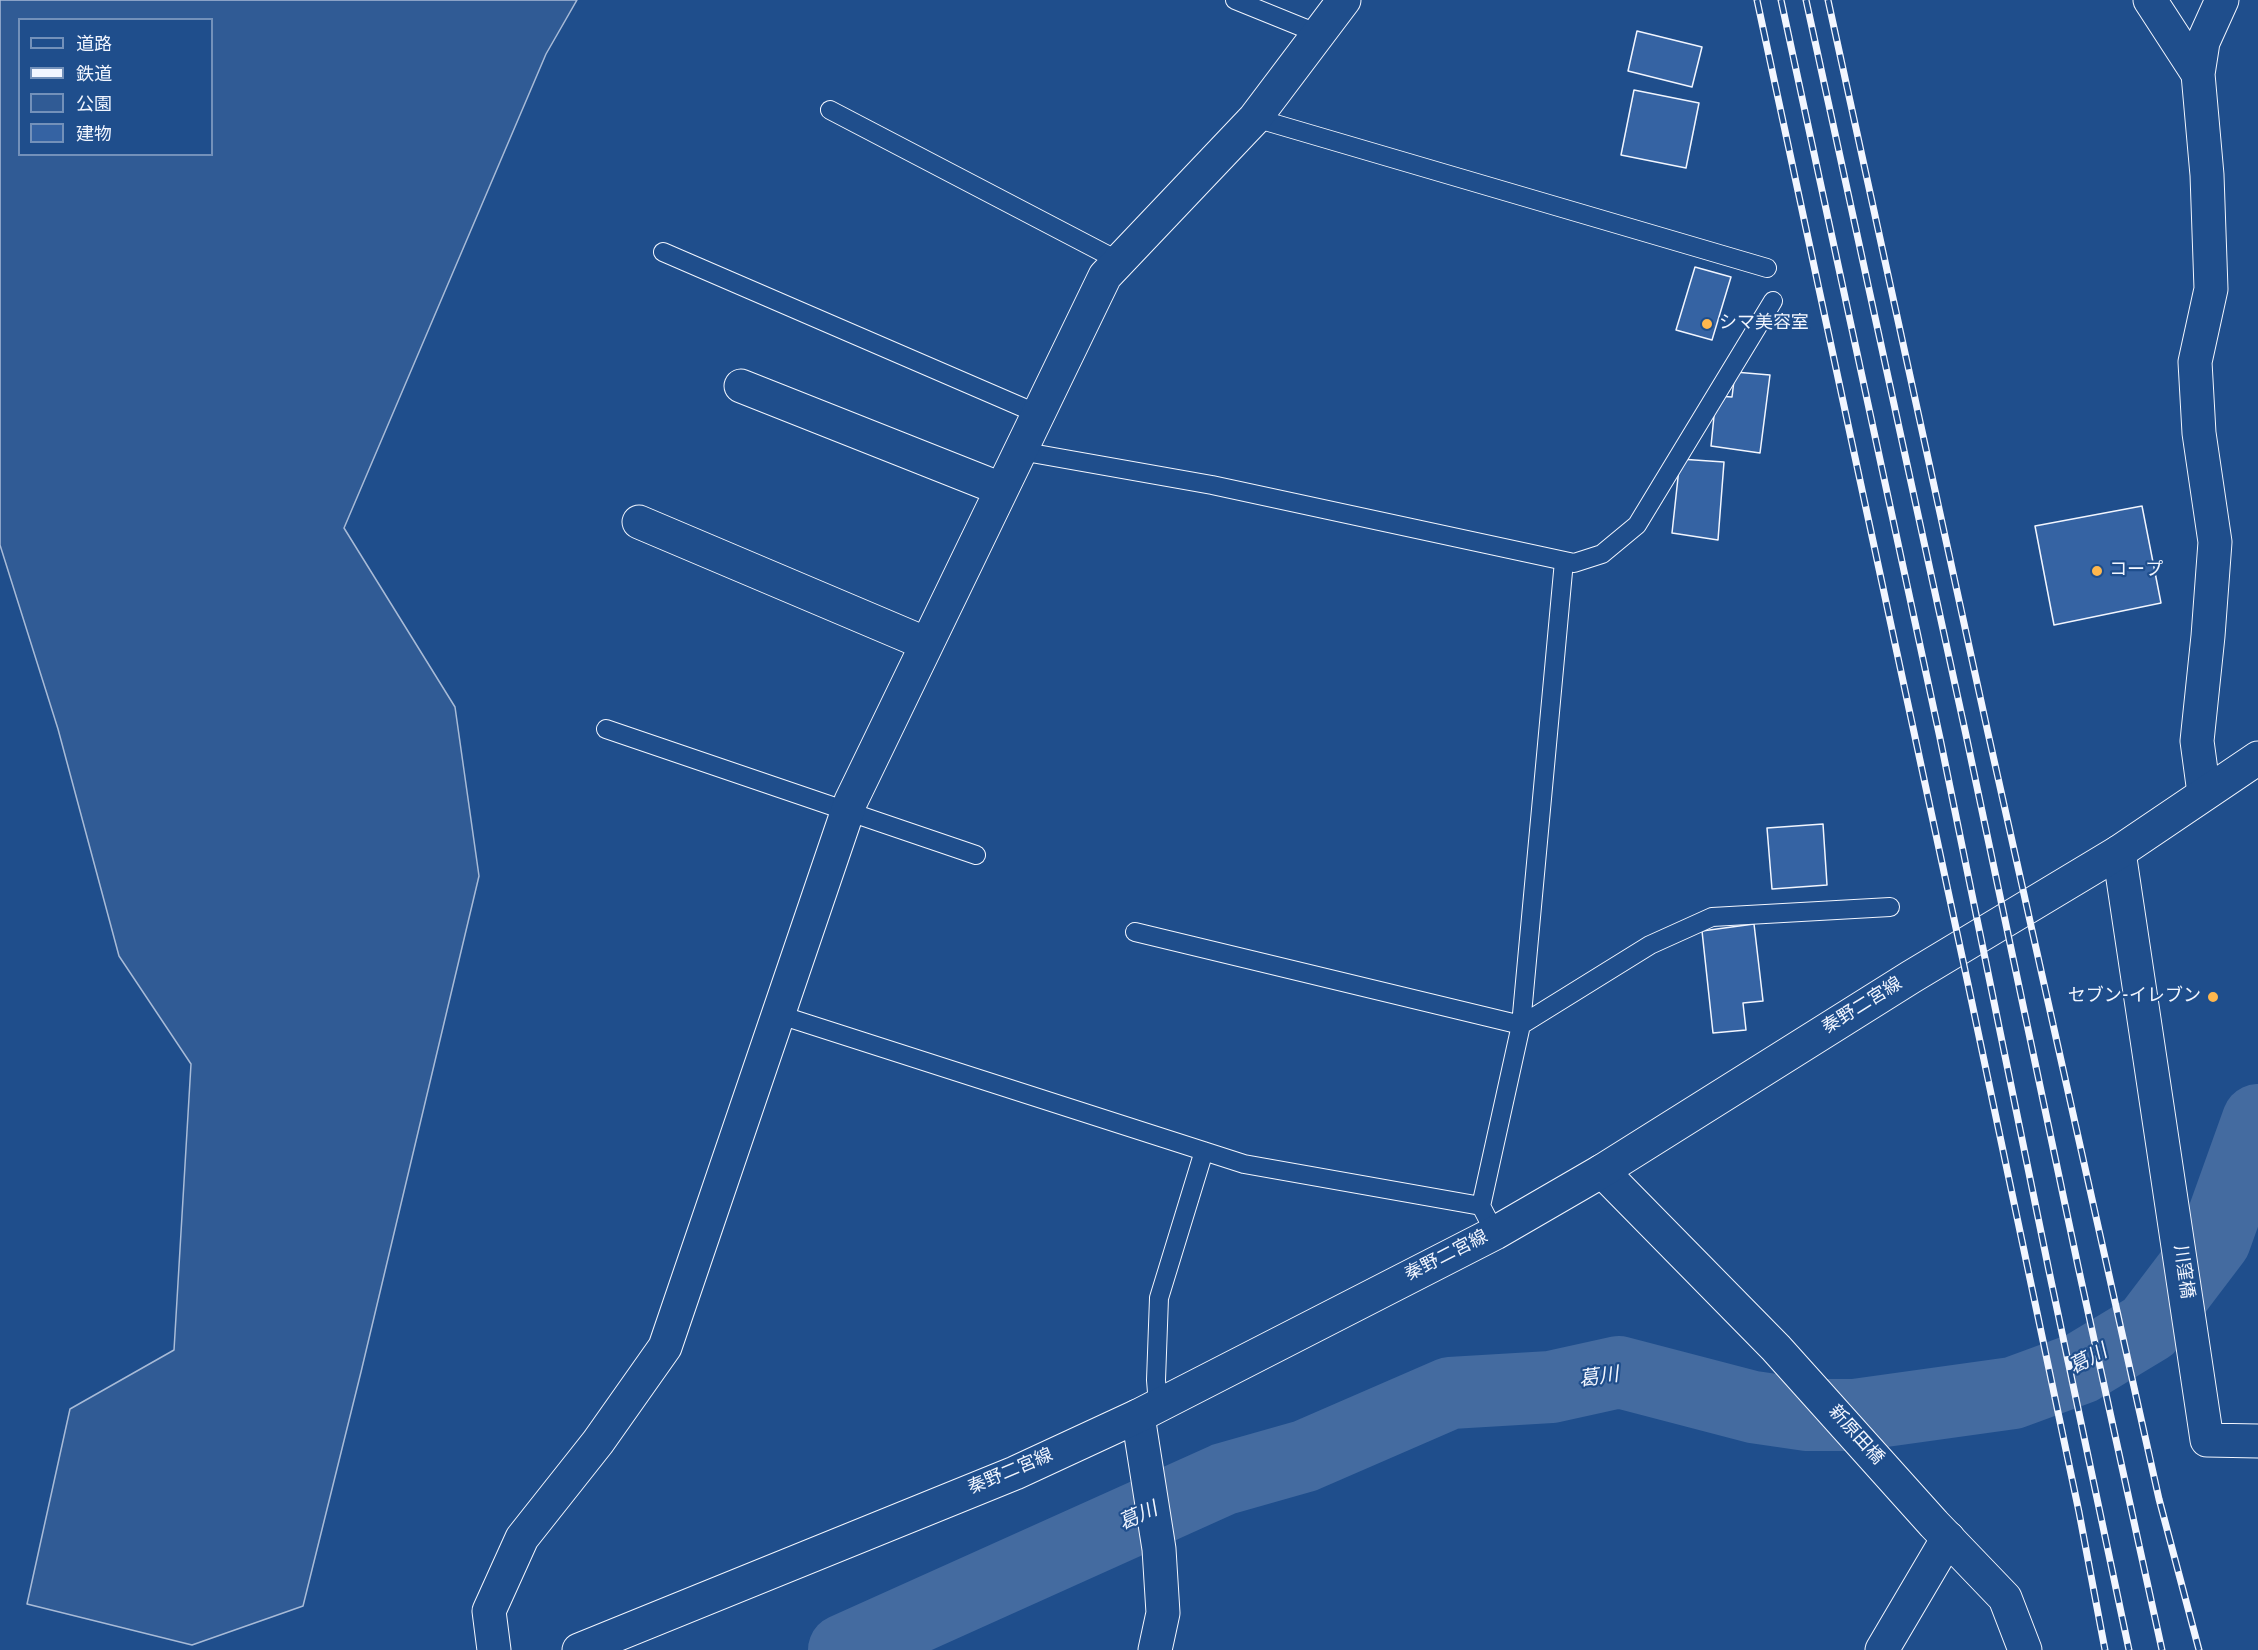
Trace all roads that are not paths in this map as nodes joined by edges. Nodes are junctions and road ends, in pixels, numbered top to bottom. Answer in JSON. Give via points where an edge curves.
{"nodes":[{"id":1,"x":1235,"y":0,"type":"edge"},
{"id":2,"x":1344,"y":0,"type":"edge"},
{"id":3,"x":2150,"y":0,"type":"edge"},
{"id":4,"x":2223,"y":0,"type":"edge"},
{"id":5,"x":1319,"y":34,"type":"junction"},
{"id":6,"x":2198,"y":74,"type":"junction"},
{"id":7,"x":830,"y":110,"type":"dead end"},
{"id":8,"x":1256,"y":118,"type":"junction"},
{"id":9,"x":663,"y":252,"type":"dead end"},
{"id":10,"x":1119,"y":261,"type":"junction"},
{"id":11,"x":1767,"y":268,"type":"dead end"},
{"id":12,"x":1773,"y":301,"type":"dead end"},
{"id":13,"x":741,"y":386,"type":"dead end"},
{"id":14,"x":1038,"y":414,"type":"junction"},
{"id":15,"x":1020,"y":451,"type":"junction"},
{"id":16,"x":1001,"y":489,"type":"junction"},
{"id":17,"x":639,"y":522,"type":"dead end"},
{"id":18,"x":1564,"y":561,"type":"junction"},
{"id":19,"x":927,"y":644,"type":"junction"},
{"id":20,"x":606,"y":729,"type":"dead end"},
{"id":21,"x":2258,"y":758,"type":"edge"},
{"id":22,"x":2204,"y":793,"type":"junction"},
{"id":23,"x":848,"y":812,"type":"junction"},
{"id":24,"x":2119,"y":852,"type":"junction"},
{"id":25,"x":976,"y":855,"type":"dead end"},
{"id":26,"x":1890,"y":907,"type":"dead end"},
{"id":27,"x":1135,"y":932,"type":"dead end"},
{"id":28,"x":780,"y":1015,"type":"junction"},
{"id":29,"x":1521,"y":1025,"type":"junction"},
{"id":30,"x":1204,"y":1151,"type":"junction"},
{"id":31,"x":1602,"y":1171,"type":"junction"},
{"id":32,"x":1488,"y":1220,"type":"junction"},
{"id":33,"x":1148,"y":1411,"type":"junction"},
{"id":34,"x":2258,"y":1441,"type":"edge"},
{"id":35,"x":1941,"y":1531,"type":"junction"},
{"id":36,"x":494,"y":1650,"type":"edge"},
{"id":37,"x":579,"y":1650,"type":"edge"},
{"id":38,"x":1155,"y":1650,"type":"edge"},
{"id":39,"x":1882,"y":1650,"type":"edge"},
{"id":40,"x":2025,"y":1650,"type":"edge"}],
"edges":[{"from":1,"to":5,"type":"lane"},
{"from":2,"to":5,"type":"street"},
{"from":3,"to":6,"type":"street"},
{"from":4,"to":6,"type":"street","via":[[2203,42]]},
{"from":5,"to":8,"type":"street"},
{"from":6,"to":22,"type":"street","via":[[2211,290],[2195,362],[2199,433],[2215,542],[2197,741]]},
{"from":7,"to":10,"type":"lane"},
{"from":8,"to":10,"type":"street"},
{"from":8,"to":11,"type":"lane"},
{"from":9,"to":14,"type":"lane"},
{"from":10,"to":14,"type":"street","via":[[1105,276]]},
{"from":12,"to":18,"type":"lane","via":[[1637,525],[1602,554],[1574,564]]},
{"from":13,"to":16,"type":"street"},
{"from":14,"to":15,"type":"street"},
{"from":15,"to":16,"type":"street"},
{"from":15,"to":18,"type":"lane","via":[[1212,485]]},
{"from":16,"to":19,"type":"street"},
{"from":17,"to":19,"type":"street"},
{"from":18,"to":29,"type":"lane"},
{"from":19,"to":23,"type":"street"},
{"from":20,"to":23,"type":"lane"},
{"from":21,"to":22,"type":"street","name":"秦野二宮線"},
{"from":22,"to":24,"type":"street","name":"秦野二宮線"},
{"from":23,"to":25,"type":"lane"},
{"from":23,"to":28,"type":"street"},
{"from":24,"to":31,"type":"street","name":"秦野二宮線"},
{"from":24,"to":34,"type":"street","name":"川窪橋","via":[[2207,1440]]},
{"from":26,"to":29,"type":"lane","via":[[1712,917],[1650,945]]},
{"from":27,"to":29,"type":"lane"},
{"from":28,"to":30,"type":"lane"},
{"from":28,"to":36,"type":"street","via":[[665,1347],[598,1442],[522,1538],[489,1611]]},
{"from":29,"to":32,"type":"lane"},
{"from":30,"to":32,"type":"lane","via":[[1244,1164]]},
{"from":30,"to":33,"type":"lane","via":[[1159,1298],[1156,1380]]},
{"from":31,"to":32,"type":"street","name":"秦野二宮線"},
{"from":31,"to":35,"type":"street","name":"新原田橋","via":[[1776,1348]]},
{"from":32,"to":33,"type":"street","name":"秦野二宮線"},
{"from":33,"to":37,"type":"street","name":"秦野二宮線","via":[[1015,1473]]},
{"from":33,"to":38,"type":"street","via":[[1144,1458],[1159,1549],[1163,1613]]},
{"from":35,"to":39,"type":"street"},
{"from":35,"to":40,"type":"street","name":"新原田橋","via":[[2005,1598]]}]}
